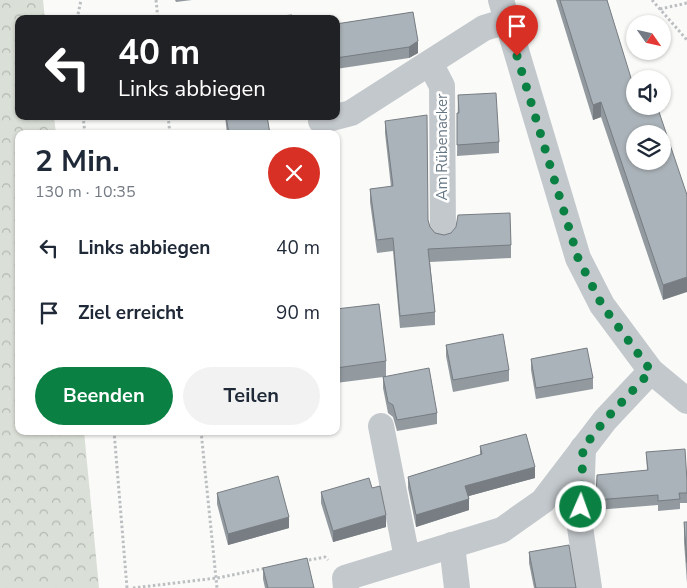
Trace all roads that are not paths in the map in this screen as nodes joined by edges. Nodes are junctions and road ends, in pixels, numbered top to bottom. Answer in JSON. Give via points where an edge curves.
{"nodes":[{"id":1,"x":504,"y":11,"type":"edge"},
{"id":2,"x":430,"y":64,"type":"junction"},
{"id":3,"x":340,"y":117,"type":"edge"},
{"id":4,"x":332,"y":120,"type":"edge"},
{"id":5,"x":319,"y":124,"type":"edge"},
{"id":6,"x":443,"y":233,"type":"edge"},
{"id":7,"x":651,"y":371,"type":"junction"},
{"id":8,"x":687,"y":401,"type":"edge"},
{"id":9,"x":381,"y":426,"type":"dead end"},
{"id":10,"x":583,"y":448,"type":"junction"},
{"id":11,"x":452,"y":545,"type":"junction"},
{"id":12,"x":408,"y":558,"type":"junction"},
{"id":13,"x":345,"y":583,"type":"edge"},
{"id":14,"x":457,"y":588,"type":"edge"},
{"id":15,"x":589,"y":588,"type":"edge"}],
"edges":[{"from":1,"to":2,"type":"street"},
{"from":1,"to":7,"type":"street","via":[[578,258],[602,305]]},
{"from":2,"to":3,"type":"street","via":[[351,114]]},
{"from":2,"to":6,"type":"street","name":"Am Rübenacker","via":[[442,86]]},
{"from":4,"to":5,"type":"street"},
{"from":7,"to":8,"type":"street"},
{"from":7,"to":10,"type":"street"},
{"from":9,"to":12,"type":"street"},
{"from":10,"to":11,"type":"street","via":[[543,500],[502,530]]},
{"from":10,"to":15,"type":"street","via":[[580,526]]},
{"from":11,"to":12,"type":"street"},
{"from":11,"to":14,"type":"street"},
{"from":12,"to":13,"type":"street"}]}
